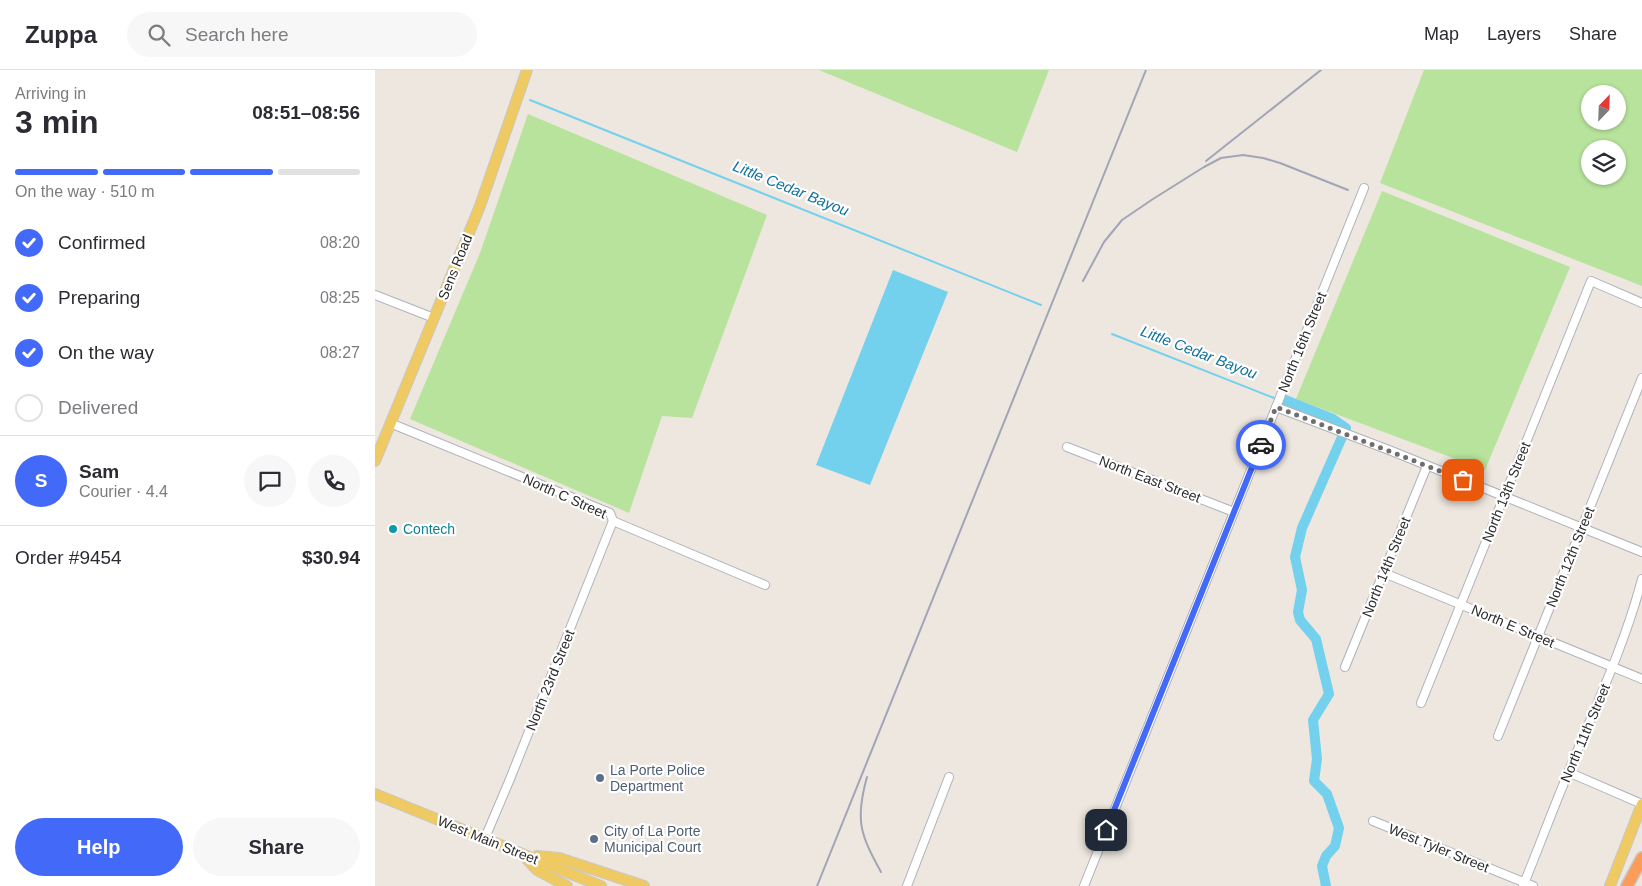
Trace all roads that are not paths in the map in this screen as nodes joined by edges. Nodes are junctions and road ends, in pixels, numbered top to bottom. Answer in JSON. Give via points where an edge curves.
{"nodes":[{"id":1,"x":527,"y":70,"type":"edge"},
{"id":2,"x":1365,"y":188,"type":"dead end"},
{"id":3,"x":375,"y":295,"type":"edge"},
{"id":4,"x":1642,"y":303,"type":"edge"},
{"id":5,"x":434,"y":318,"type":"junction"},
{"id":6,"x":1642,"y":378,"type":"edge"},
{"id":7,"x":1276,"y":407,"type":"junction"},
{"id":8,"x":390,"y":423,"type":"junction"},
{"id":9,"x":1067,"y":446,"type":"dead end"},
{"id":10,"x":375,"y":461,"type":"edge"},
{"id":11,"x":1427,"y":466,"type":"junction"},
{"id":12,"x":1504,"y":497,"type":"junction"},
{"id":13,"x":1234,"y":512,"type":"junction"},
{"id":14,"x":613,"y":521,"type":"junction"},
{"id":15,"x":1582,"y":527,"type":"junction"},
{"id":16,"x":1642,"y":552,"type":"edge"},
{"id":17,"x":1384,"y":573,"type":"junction"},
{"id":18,"x":1642,"y":579,"type":"edge"},
{"id":19,"x":765,"y":585,"type":"dead end"},
{"id":20,"x":1461,"y":604,"type":"junction"},
{"id":21,"x":1538,"y":637,"type":"junction"},
{"id":22,"x":1345,"y":667,"type":"dead end"},
{"id":23,"x":1613,"y":667,"type":"junction"},
{"id":24,"x":1642,"y":679,"type":"edge"},
{"id":25,"x":1421,"y":704,"type":"dead end"},
{"id":26,"x":1498,"y":736,"type":"dead end"},
{"id":27,"x":1568,"y":772,"type":"junction"},
{"id":28,"x":949,"y":777,"type":"dead end"},
{"id":29,"x":375,"y":794,"type":"edge"},
{"id":30,"x":1642,"y":804,"type":"edge"},
{"id":31,"x":1373,"y":821,"type":"dead end"},
{"id":32,"x":485,"y":838,"type":"junction"},
{"id":33,"x":524,"y":854,"type":"junction"},
{"id":34,"x":1642,"y":858,"type":"edge"},
{"id":35,"x":1524,"y":884,"type":"edge"},
{"id":36,"x":567,"y":886,"type":"edge"},
{"id":37,"x":601,"y":886,"type":"edge"},
{"id":38,"x":644,"y":886,"type":"edge"},
{"id":39,"x":907,"y":886,"type":"edge"},
{"id":40,"x":1084,"y":886,"type":"edge"},
{"id":41,"x":1533,"y":886,"type":"edge"},
{"id":42,"x":1610,"y":886,"type":"edge"},
{"id":43,"x":1627,"y":886,"type":"edge"}],
"edges":[{"from":1,"to":5,"type":"main road","name":"Sens Road","via":[[480,206]]},
{"from":2,"to":7,"type":"street","name":"North 16th Street"},
{"from":3,"to":5,"type":"street"},
{"from":4,"to":12,"type":"street","name":"North 13th Street","via":[[1591,280]]},
{"from":5,"to":8,"type":"main road","name":"Sens Road"},
{"from":6,"to":15,"type":"street","name":"North 12th Street"},
{"from":7,"to":11,"type":"street"},
{"from":7,"to":13,"type":"street","name":"North 16th Street"},
{"from":8,"to":10,"type":"main road","name":"Sens Road"},
{"from":8,"to":14,"type":"street","name":"North C Street","via":[[610,513]]},
{"from":9,"to":13,"type":"street","name":"North East Street"},
{"from":11,"to":12,"type":"street"},
{"from":11,"to":17,"type":"street","name":"North 14th Street"},
{"from":12,"to":15,"type":"street"},
{"from":12,"to":20,"type":"street","name":"North 13th Street"},
{"from":13,"to":40,"type":"street","name":"North 16th Street"},
{"from":14,"to":19,"type":"street","name":"North C Street"},
{"from":14,"to":32,"type":"street","name":"North 23rd Street"},
{"from":15,"to":16,"type":"street"},
{"from":15,"to":21,"type":"street","name":"North 12th Street"},
{"from":17,"to":20,"type":"street","name":"North E Street"},
{"from":17,"to":22,"type":"street","name":"North 14th Street"},
{"from":18,"to":23,"type":"street","name":"North 11th Street"},
{"from":20,"to":21,"type":"street","name":"North E Street"},
{"from":20,"to":25,"type":"street","name":"North 13th Street"},
{"from":21,"to":23,"type":"street","name":"North E Street"},
{"from":21,"to":26,"type":"street","name":"North 12th Street"},
{"from":23,"to":24,"type":"street","name":"North E Street"},
{"from":23,"to":27,"type":"street","name":"North 11th Street"},
{"from":27,"to":30,"type":"street"},
{"from":27,"to":35,"type":"street","name":"North 11th Street"},
{"from":28,"to":39,"type":"street"},
{"from":29,"to":32,"type":"main road","name":"West Main Street"},
{"from":30,"to":42,"type":"main road"},
{"from":31,"to":35,"type":"street","name":"West Tyler Street"},
{"from":32,"to":33,"type":"main road","name":"West Main Street"},
{"from":33,"to":36,"type":"main road","via":[[537,870]]},
{"from":33,"to":37,"type":"main road","name":"West Main Street"},
{"from":33,"to":38,"type":"main road","via":[[559,858]]},
{"from":34,"to":43,"type":"highway"},
{"from":35,"to":41,"type":"street","name":"West Tyler Street"}]}
